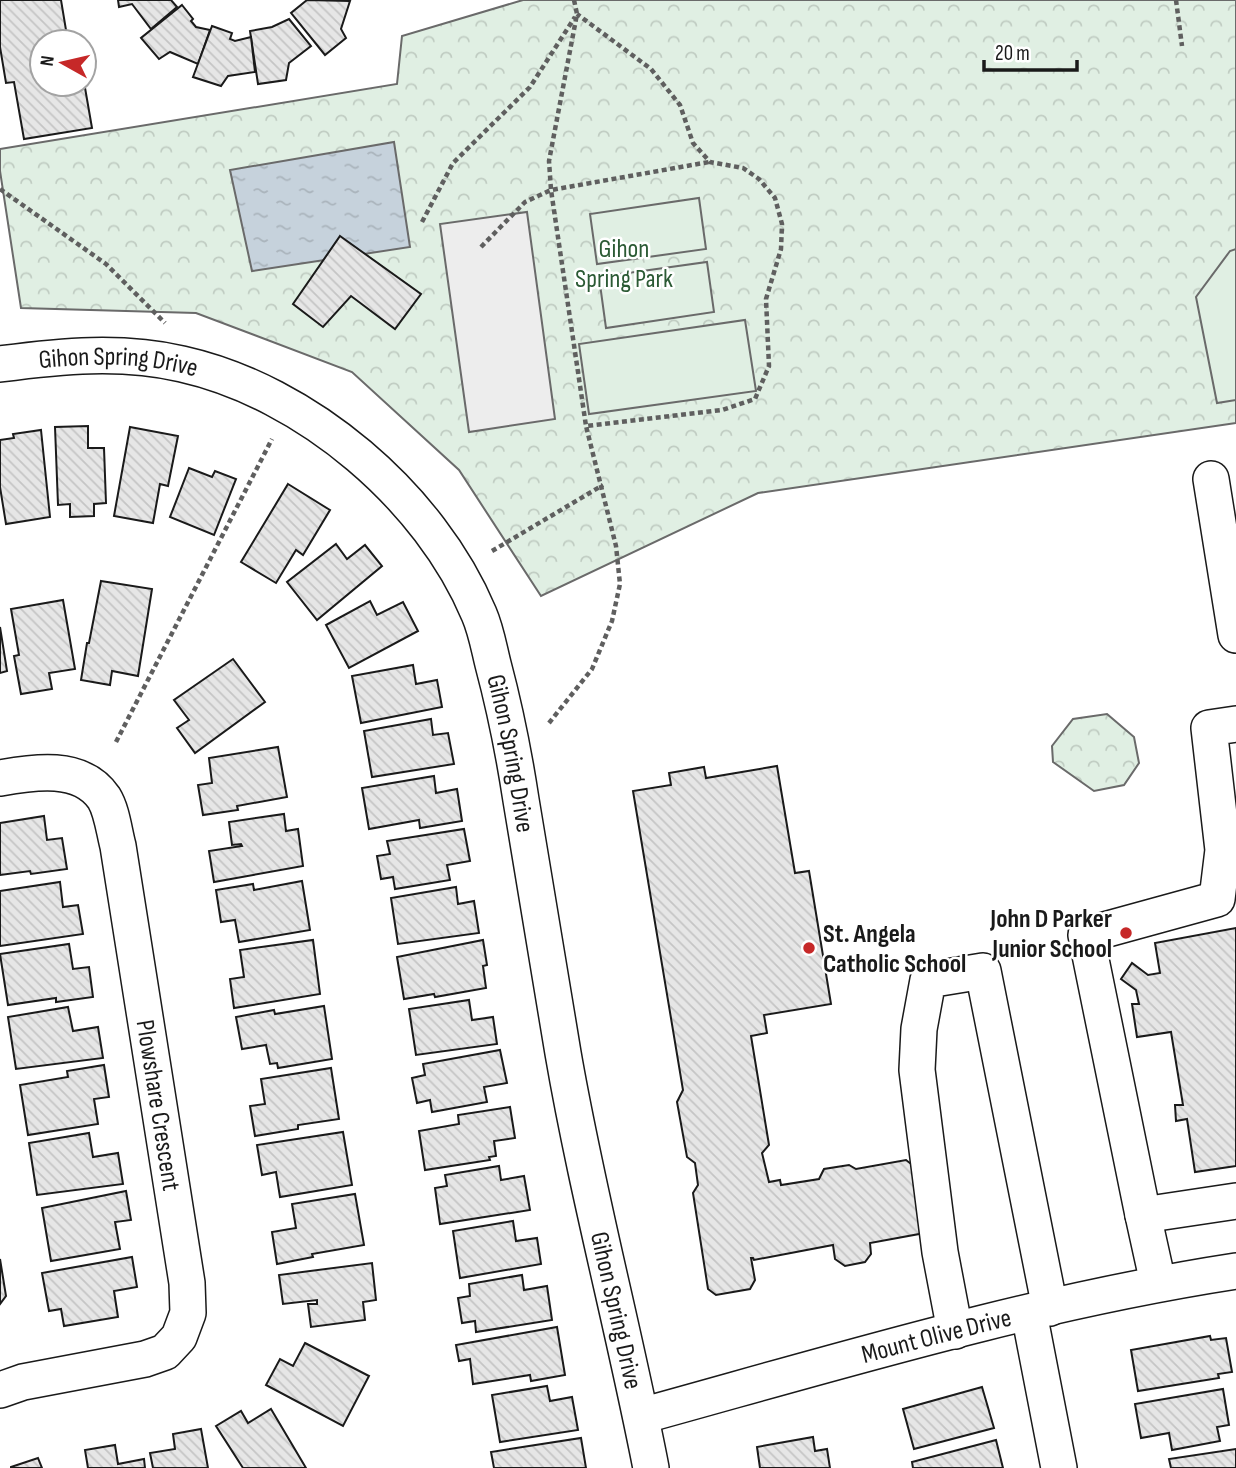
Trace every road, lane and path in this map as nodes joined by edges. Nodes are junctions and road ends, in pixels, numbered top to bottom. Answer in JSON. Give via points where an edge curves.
{"nodes":[{"id":1,"x":574,"y":0,"type":"edge"},
{"id":2,"x":1175,"y":0,"type":"edge"},
{"id":3,"x":577,"y":14,"type":"junction"},
{"id":4,"x":1182,"y":46,"type":"dead end"},
{"id":5,"x":710,"y":162,"type":"junction"},
{"id":6,"x":0,"y":189,"type":"edge"},
{"id":7,"x":551,"y":190,"type":"junction"},
{"id":8,"x":422,"y":222,"type":"dead end"},
{"id":9,"x":481,"y":247,"type":"dead end"},
{"id":10,"x":166,"y":323,"type":"dead end"},
{"id":11,"x":0,"y":364,"type":"edge"},
{"id":12,"x":586,"y":426,"type":"junction"},
{"id":13,"x":272,"y":439,"type":"dead end"},
{"id":14,"x":1211,"y":479,"type":"dead end"},
{"id":15,"x":603,"y":485,"type":"junction"},
{"id":16,"x":492,"y":551,"type":"dead end"},
{"id":17,"x":1236,"y":635,"type":"edge"},
{"id":18,"x":549,"y":723,"type":"dead end"},
{"id":19,"x":1236,"y":724,"type":"edge"},
{"id":20,"x":116,"y":742,"type":"dead end"},
{"id":21,"x":0,"y":778,"type":"edge"},
{"id":22,"x":1236,"y":1201,"type":"edge"},
{"id":23,"x":1143,"y":1215,"type":"junction"},
{"id":24,"x":1236,"y":1271,"type":"edge"},
{"id":25,"x":1158,"y":1283,"type":"junction"},
{"id":26,"x":1039,"y":1311,"type":"junction"},
{"id":27,"x":955,"y":1331,"type":"junction"},
{"id":28,"x":0,"y":1390,"type":"edge"},
{"id":29,"x":641,"y":1416,"type":"junction"},
{"id":30,"x":651,"y":1468,"type":"edge"},
{"id":31,"x":1059,"y":1468,"type":"edge"}],
"edges":[{"from":1,"to":3,"type":"path"},
{"from":2,"to":4,"type":"path"},
{"from":3,"to":5,"type":"path","via":[[651,69],[680,105],[693,143]]},
{"from":3,"to":7,"type":"path","via":[[550,161]]},
{"from":3,"to":8,"type":"path","via":[[530,87],[453,163]]},
{"from":5,"to":7,"type":"path"},
{"from":5,"to":12,"type":"path","via":[[743,168],[759,178],[775,198],[782,224],[781,249],[766,299],[769,366],[755,399],[722,410]]},
{"from":6,"to":10,"type":"path","via":[[106,264]]},
{"from":7,"to":9,"type":"path","via":[[524,202]]},
{"from":7,"to":12,"type":"path"},
{"from":11,"to":29,"type":"street","name":"Gihon Spring Drive","via":[[69,355],[123,355],[183,364],[243,383],[360,454],[409,503],[445,549],[481,617],[508,719],[568,1081]]},
{"from":12,"to":15,"type":"path"},
{"from":13,"to":20,"type":"path"},
{"from":14,"to":17,"type":"street"},
{"from":15,"to":16,"type":"path"},
{"from":15,"to":18,"type":"path","via":[[620,584],[612,621],[592,669]]},
{"from":19,"to":23,"type":"street","via":[[1209,728],[1223,850],[1217,899],[1086,935]]},
{"from":21,"to":28,"type":"street","name":"Plowshare Crescent","via":[[62,773],[86,782],[103,798],[112,820],[187,1283],[188,1313],[179,1337],[165,1352]]},
{"from":22,"to":23,"type":"street"},
{"from":23,"to":25,"type":"street"},
{"from":24,"to":25,"type":"street","name":"Mount Olive Drive"},
{"from":25,"to":26,"type":"street","name":"Mount Olive Drive"},
{"from":26,"to":27,"type":"street","name":"Mount Olive Drive"},
{"from":26,"to":27,"type":"street","via":[[983,971],[928,980],[917,1070]]},
{"from":26,"to":31,"type":"street"},
{"from":27,"to":29,"type":"street","name":"Mount Olive Drive"},
{"from":29,"to":30,"type":"street","name":"Gihon Spring Drive"}]}
